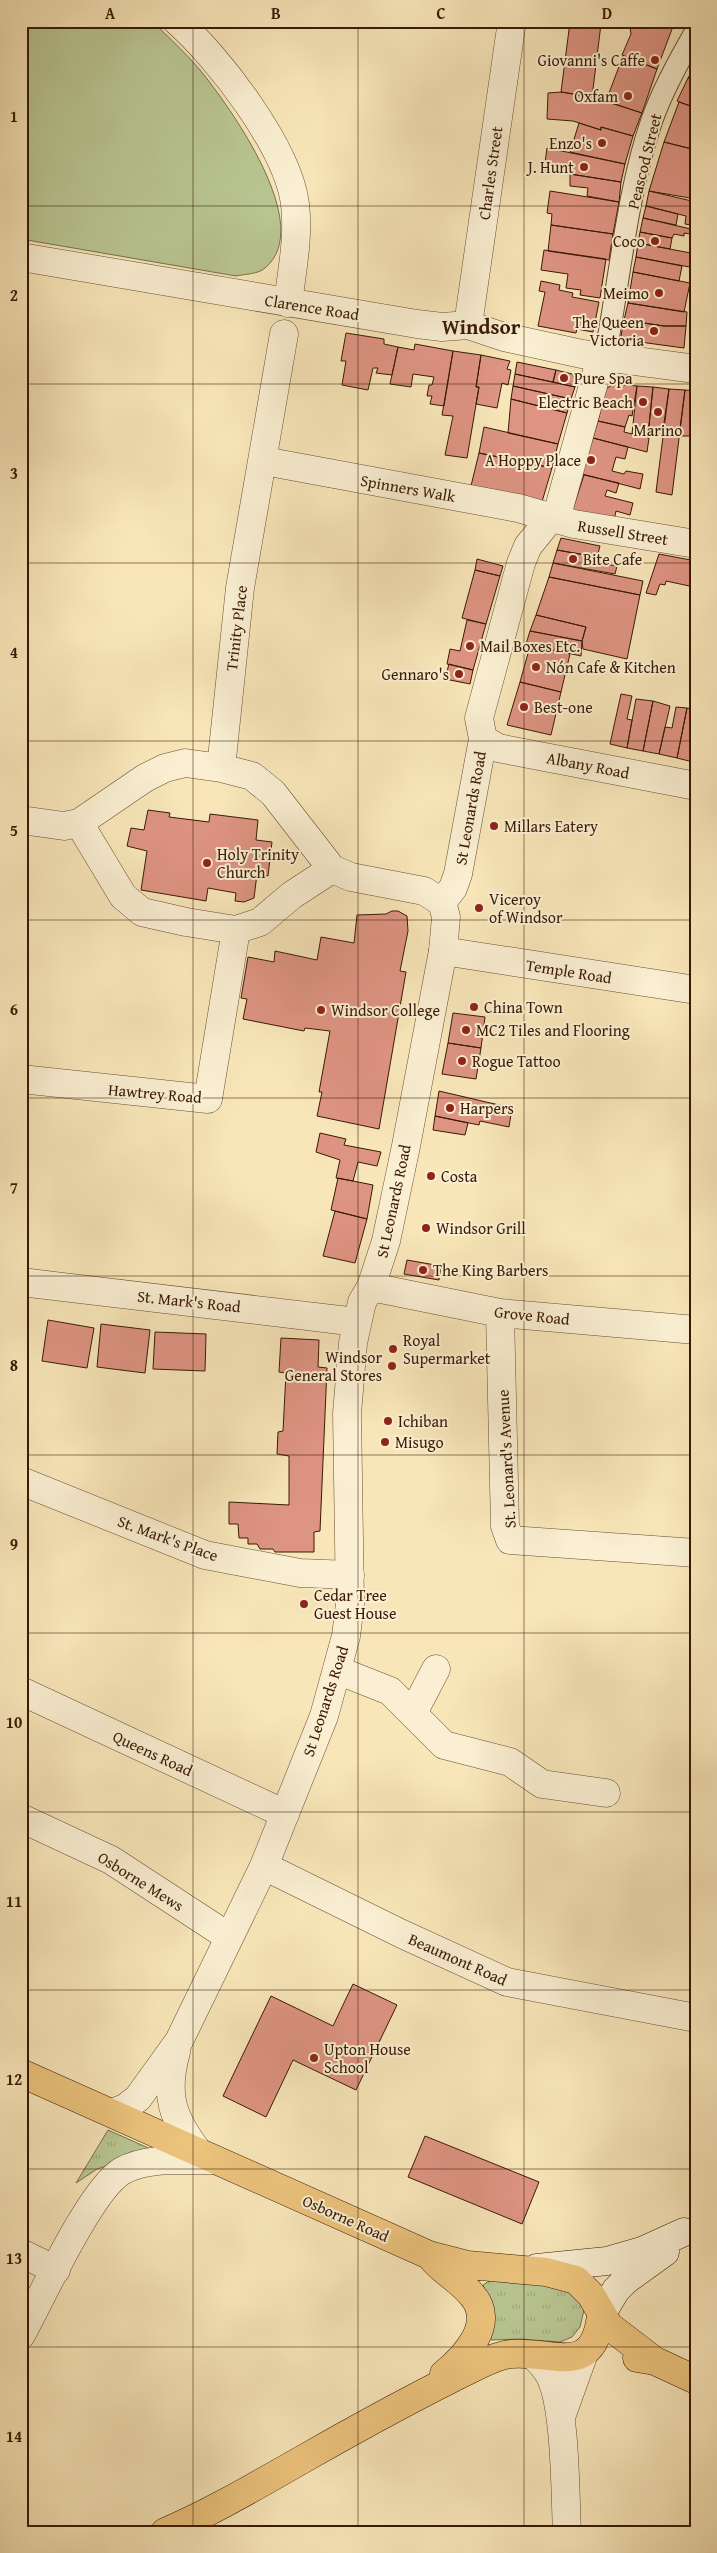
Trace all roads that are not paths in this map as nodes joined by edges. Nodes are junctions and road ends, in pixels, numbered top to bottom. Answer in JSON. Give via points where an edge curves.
{"nodes":[{"id":1,"x":176,"y":21,"type":"edge"},
{"id":2,"x":512,"y":21,"type":"edge"},
{"id":3,"x":696,"y":31,"type":"edge"},
{"id":4,"x":21,"y":257,"type":"edge"},
{"id":5,"x":288,"y":303,"type":"junction"},
{"id":6,"x":468,"y":325,"type":"junction"},
{"id":7,"x":284,"y":334,"type":"dead end"},
{"id":8,"x":601,"y":357,"type":"junction"},
{"id":9,"x":696,"y":368,"type":"edge"},
{"id":10,"x":264,"y":461,"type":"junction"},
{"id":11,"x":552,"y":517,"type":"junction"},
{"id":12,"x":696,"y":544,"type":"edge"},
{"id":13,"x":483,"y":739,"type":"junction"},
{"id":14,"x":220,"y":768,"type":"junction"},
{"id":15,"x":696,"y":786,"type":"edge"},
{"id":16,"x":21,"y":820,"type":"edge"},
{"id":17,"x":79,"y":824,"type":"junction"},
{"id":18,"x":332,"y":869,"type":"junction"},
{"id":19,"x":442,"y":902,"type":"junction"},
{"id":20,"x":236,"y":930,"type":"junction"},
{"id":21,"x":443,"y":951,"type":"junction"},
{"id":22,"x":696,"y":990,"type":"edge"},
{"id":23,"x":21,"y":1079,"type":"edge"},
{"id":24,"x":21,"y":1282,"type":"edge"},
{"id":25,"x":371,"y":1287,"type":"junction"},
{"id":26,"x":500,"y":1313,"type":"junction"},
{"id":27,"x":357,"y":1322,"type":"junction"},
{"id":28,"x":696,"y":1330,"type":"edge"},
{"id":29,"x":21,"y":1481,"type":"edge"},
{"id":30,"x":696,"y":1553,"type":"edge"},
{"id":31,"x":350,"y":1575,"type":"junction"},
{"id":32,"x":436,"y":1669,"type":"dead end"},
{"id":33,"x":337,"y":1670,"type":"junction"},
{"id":34,"x":21,"y":1692,"type":"edge"},
{"id":35,"x":413,"y":1713,"type":"junction"},
{"id":36,"x":606,"y":1793,"type":"dead end"},
{"id":37,"x":285,"y":1814,"type":"junction"},
{"id":38,"x":21,"y":1818,"type":"edge"},
{"id":39,"x":264,"y":1866,"type":"junction"},
{"id":40,"x":230,"y":1937,"type":"junction"},
{"id":41,"x":696,"y":2018,"type":"edge"},
{"id":42,"x":179,"y":2041,"type":"junction"},
{"id":43,"x":21,"y":2072,"type":"edge"},
{"id":44,"x":113,"y":2113,"type":"junction"},
{"id":45,"x":207,"y":2156,"type":"junction"},
{"id":46,"x":690,"y":2228,"type":"edge"},
{"id":47,"x":21,"y":2253,"type":"edge"},
{"id":48,"x":429,"y":2255,"type":"junction"},
{"id":49,"x":526,"y":2269,"type":"junction"},
{"id":50,"x":56,"y":2270,"type":"junction"},
{"id":51,"x":601,"y":2315,"type":"junction"},
{"id":52,"x":21,"y":2335,"type":"edge"},
{"id":53,"x":584,"y":2353,"type":"junction"},
{"id":54,"x":534,"y":2356,"type":"junction"},
{"id":55,"x":654,"y":2361,"type":"junction"},
{"id":56,"x":696,"y":2380,"type":"edge"},
{"id":57,"x":409,"y":2402,"type":"junction"},
{"id":58,"x":560,"y":2421,"type":"junction"},
{"id":59,"x":165,"y":2532,"type":"edge"},
{"id":60,"x":567,"y":2532,"type":"edge"}],
"edges":[{"from":1,"to":5,"type":"street","via":[[192,34],[245,99],[288,175],[295,204],[296,236]]},
{"from":2,"to":6,"type":"street","name":"Charles Street"},
{"from":3,"to":8,"type":"street","name":"Peascod Street","via":[[669,78],[652,121],[636,183],[609,334]]},
{"from":4,"to":5,"type":"street","name":"Clarence Road"},
{"from":5,"to":6,"type":"street","name":"Clarence Road","via":[[442,327]]},
{"from":6,"to":8,"type":"street","name":"Clarence Road","via":[[504,337]]},
{"from":7,"to":10,"type":"street","name":"Trinity Place"},
{"from":8,"to":9,"type":"street","name":"Clarence Road"},
{"from":8,"to":11,"type":"street","name":"St Leonards Road","via":[[559,508]]},
{"from":10,"to":11,"type":"street","name":"Spinners Walk"},
{"from":10,"to":14,"type":"street","name":"Trinity Place","via":[[240,588]]},
{"from":11,"to":12,"type":"street","name":"Russell Street","via":[[574,524]]},
{"from":11,"to":13,"type":"street","name":"St Leonards Road","via":[[528,546],[521,563],[479,718]]},
{"from":13,"to":15,"type":"street","name":"Albany Road","via":[[498,748]]},
{"from":13,"to":19,"type":"street","name":"St Leonards Road","via":[[458,874],[454,888]]},
{"from":14,"to":17,"type":"street","via":[[185,763],[165,768],[145,778]]},
{"from":14,"to":18,"type":"street","via":[[252,776],[273,793]]},
{"from":16,"to":17,"type":"street","via":[[64,826]]},
{"from":17,"to":20,"type":"street","via":[[123,896],[142,912]]},
{"from":18,"to":19,"type":"street","via":[[351,877],[424,891]]},
{"from":18,"to":20,"type":"street","via":[[292,895],[260,922]]},
{"from":19,"to":21,"type":"street","name":"St Leonards Road","via":[[446,917]]},
{"from":20,"to":23,"type":"street","name":"Hawtrey Road","via":[[208,1100]]},
{"from":21,"to":22,"type":"street","name":"Temple Road"},
{"from":21,"to":25,"type":"street","name":"St Leonards Road","via":[[386,1241]]},
{"from":24,"to":27,"type":"street","name":"St. Mark's Road"},
{"from":25,"to":26,"type":"street","name":"Grove Road"},
{"from":25,"to":27,"type":"street","name":"St Leonards Road","via":[[362,1302]]},
{"from":26,"to":28,"type":"street","name":"Grove Road"},
{"from":26,"to":30,"type":"street","name":"St. Leonard's Avenue","via":[[505,1526],[510,1540]]},
{"from":27,"to":31,"type":"street","name":"St Leonards Road","via":[[347,1413]]},
{"from":29,"to":31,"type":"street","name":"St. Mark's Place","via":[[205,1555],[300,1573]]},
{"from":31,"to":33,"type":"street","name":"St Leonards Road","via":[[346,1636]]},
{"from":32,"to":35,"type":"street"},
{"from":33,"to":35,"type":"street","via":[[390,1691]]},
{"from":33,"to":37,"type":"street","name":"St Leonards Road","via":[[324,1716]]},
{"from":34,"to":37,"type":"street","name":"Queens Road"},
{"from":35,"to":36,"type":"street","via":[[444,1745],[510,1762],[542,1784]]},
{"from":37,"to":39,"type":"street","name":"St Leonards Road"},
{"from":38,"to":40,"type":"street","name":"Osborne Mews","via":[[111,1860]]},
{"from":39,"to":40,"type":"street","name":"St Leonards Road"},
{"from":39,"to":41,"type":"street","name":"Beaumont Road","via":[[507,1982]]},
{"from":40,"to":42,"type":"street","name":"St Leonards Road"},
{"from":42,"to":44,"type":"street","name":"St Leonards Road","via":[[138,2098]]},
{"from":42,"to":45,"type":"street","name":"St Leonards Road","via":[[170,2078],[171,2101],[176,2119]]},
{"from":43,"to":44,"type":"main road","name":"Osborne Road"},
{"from":44,"to":45,"type":"main road","name":"Osborne Road"},
{"from":45,"to":48,"type":"main road","name":"Osborne Road"},
{"from":45,"to":50,"type":"street","via":[[142,2164],[123,2171],[101,2191]]},
{"from":46,"to":49,"type":"street","via":[[642,2251],[607,2261]]},
{"from":46,"to":51,"type":"street","via":[[665,2252],[626,2280]]},
{"from":47,"to":50,"type":"street"},
{"from":48,"to":49,"type":"main road","name":"Osborne Road","via":[[468,2266]]},
{"from":48,"to":57,"type":"main road","via":[[474,2297],[480,2317],[479,2327],[471,2347],[459,2361]]},
{"from":49,"to":51,"type":"main road","name":"Osborne Road","via":[[576,2280],[591,2295]]},
{"from":50,"to":52,"type":"street"},
{"from":51,"to":53,"type":"main road","via":[[594,2340]]},
{"from":51,"to":55,"type":"main road","name":"Osborne Road","via":[[618,2334]]},
{"from":53,"to":54,"type":"main road","name":"Osborne Road","via":[[566,2358]]},
{"from":53,"to":55,"type":"main road","name":"Osborne Road","via":[[606,2352]]},
{"from":53,"to":58,"type":"street"},
{"from":54,"to":57,"type":"main road","name":"Osborne Road","via":[[511,2354],[499,2357]]},
{"from":54,"to":58,"type":"street","via":[[553,2384]]},
{"from":55,"to":56,"type":"main road","name":"Osborne Road"},
{"from":57,"to":59,"type":"main road","via":[[203,2516]]},
{"from":58,"to":60,"type":"street"}]}
